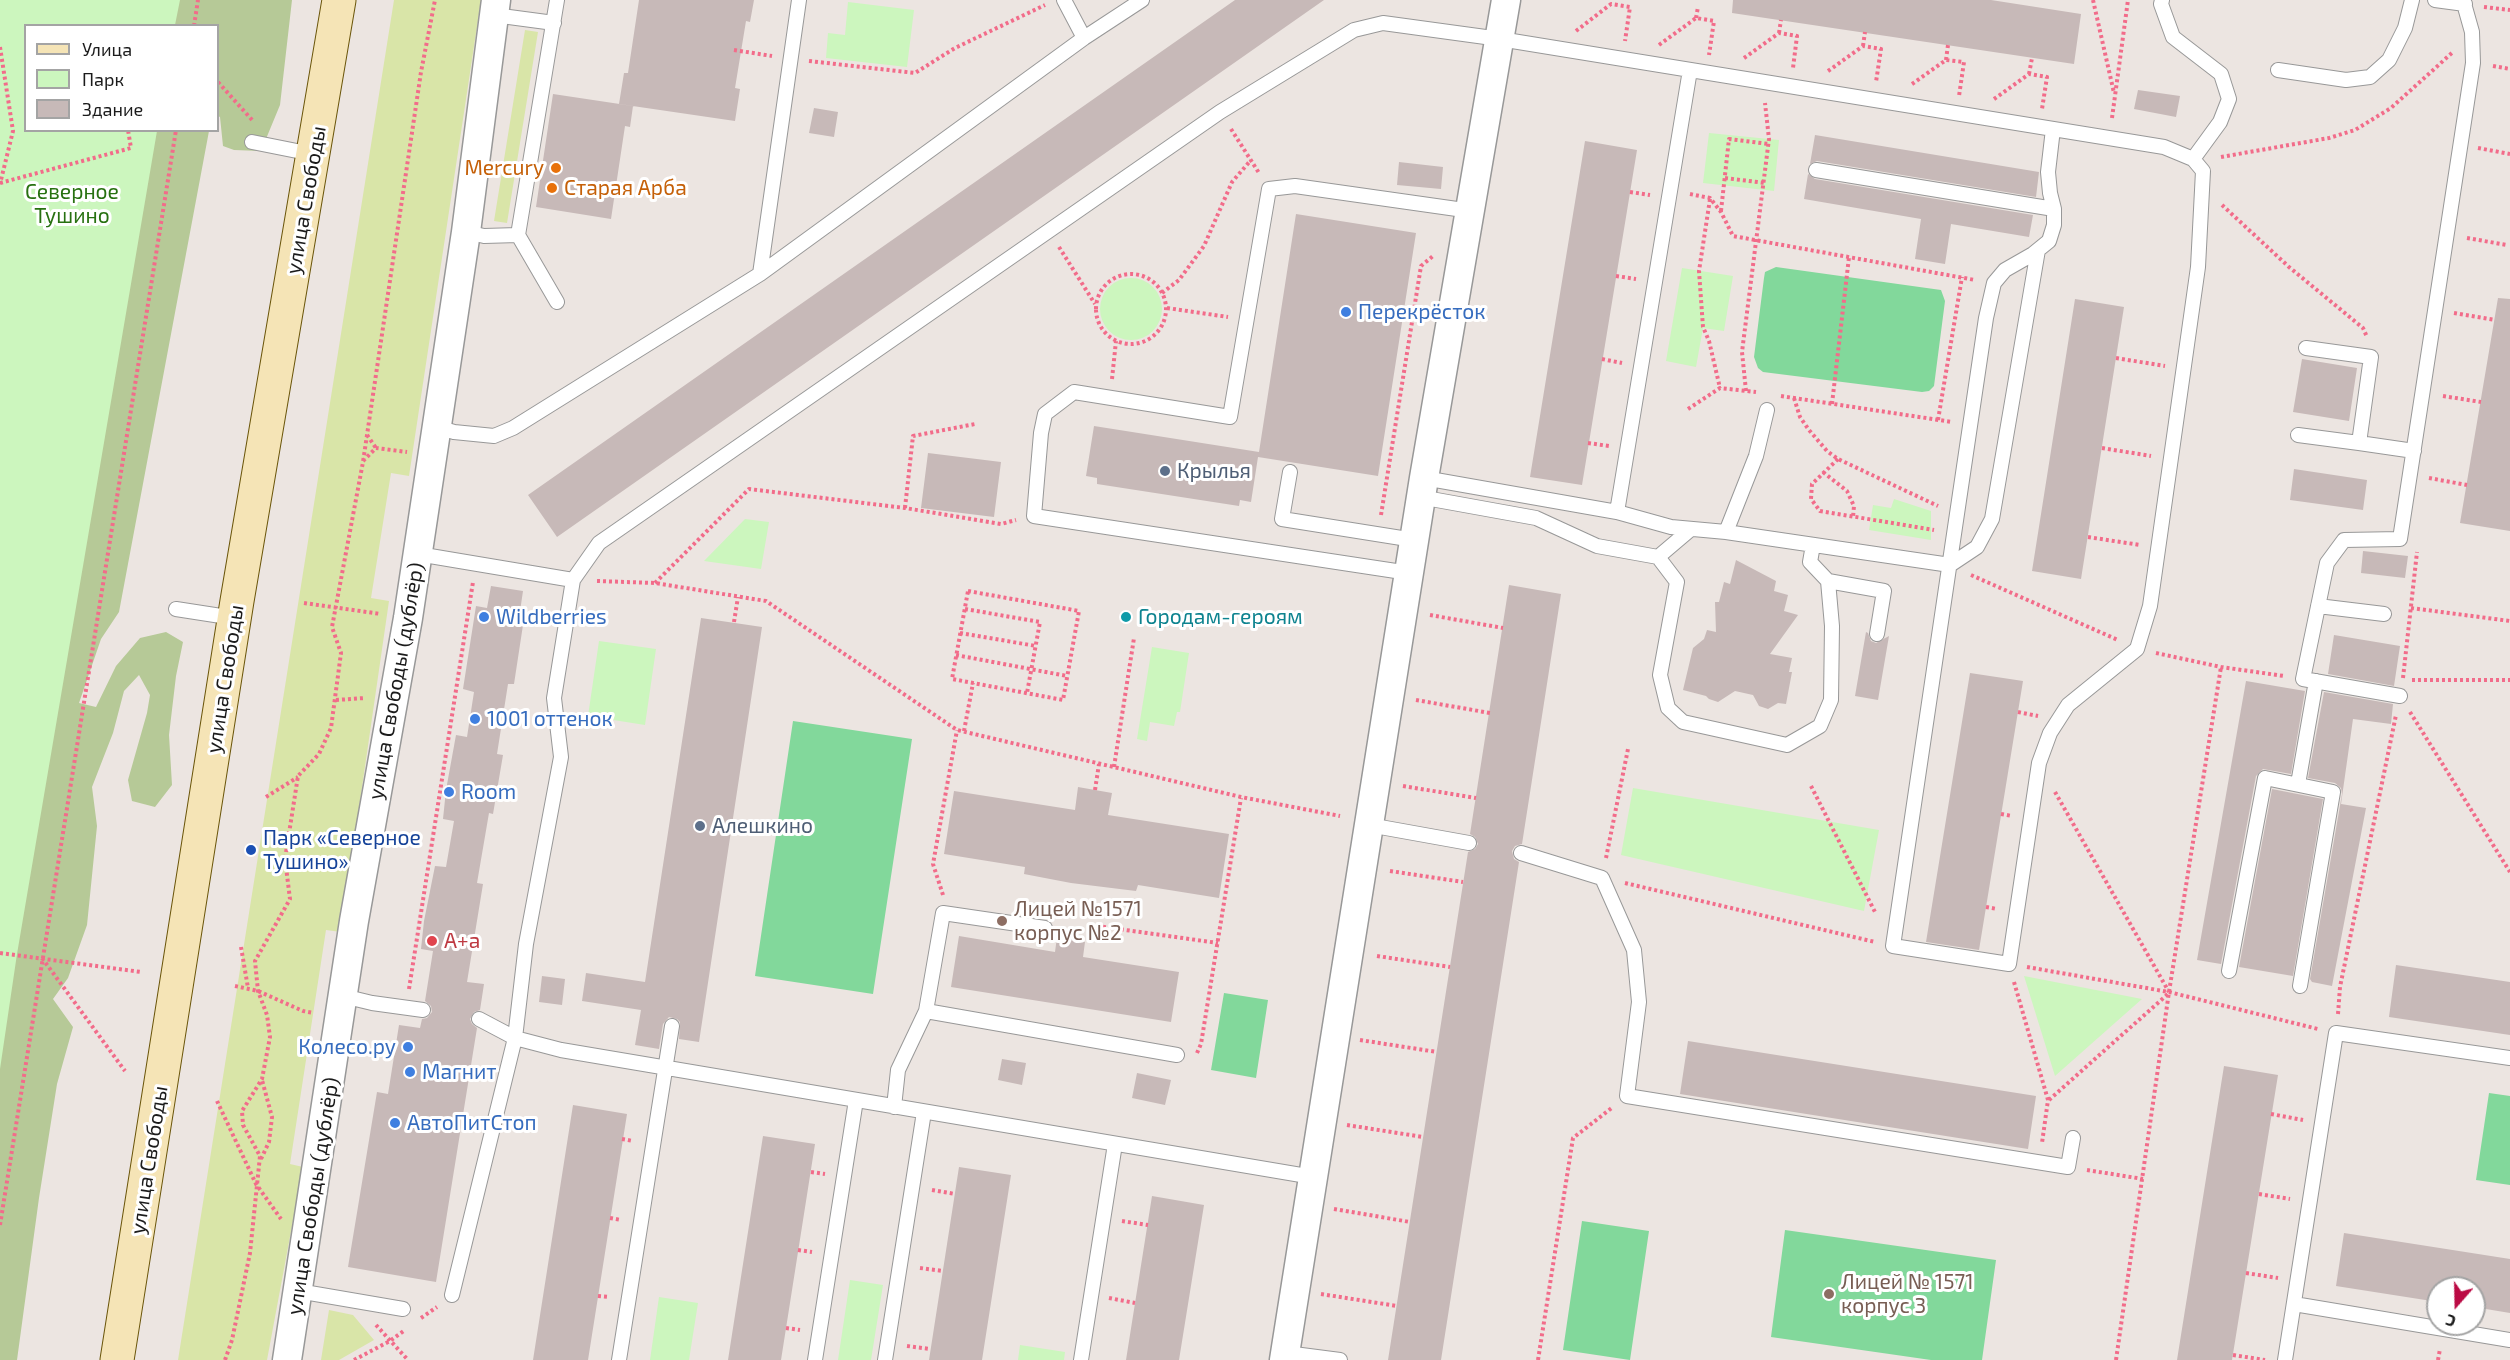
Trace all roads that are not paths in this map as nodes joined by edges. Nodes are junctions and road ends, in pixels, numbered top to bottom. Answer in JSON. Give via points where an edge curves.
{"nodes":[{"id":1,"x":339,"y":0,"type":"edge"},
{"id":2,"x":557,"y":0,"type":"edge"},
{"id":3,"x":799,"y":0,"type":"edge"},
{"id":4,"x":1064,"y":0,"type":"edge"},
{"id":5,"x":1142,"y":0,"type":"edge"},
{"id":6,"x":1506,"y":0,"type":"edge"},
{"id":7,"x":2162,"y":0,"type":"edge"},
{"id":8,"x":2412,"y":0,"type":"edge"},
{"id":9,"x":2435,"y":0,"type":"edge"},
{"id":10,"x":2464,"y":2,"type":"edge"},
{"id":11,"x":495,"y":8,"type":"edge"},
{"id":12,"x":554,"y":23,"type":"junction"},
{"id":13,"x":1084,"y":38,"type":"junction"},
{"id":14,"x":1500,"y":39,"type":"junction"},
{"id":15,"x":1690,"y":70,"type":"junction"},
{"id":16,"x":2278,"y":70,"type":"dead end"},
{"id":17,"x":2046,"y":129,"type":"junction"},
{"id":18,"x":252,"y":142,"type":"dead end"},
{"id":19,"x":315,"y":154,"type":"junction"},
{"id":20,"x":2193,"y":159,"type":"junction"},
{"id":21,"x":1816,"y":170,"type":"dead end"},
{"id":22,"x":2054,"y":209,"type":"junction"},
{"id":23,"x":1471,"y":211,"type":"junction"},
{"id":24,"x":466,"y":232,"type":"junction"},
{"id":25,"x":518,"y":235,"type":"junction"},
{"id":26,"x":2037,"y":250,"type":"junction"},
{"id":27,"x":760,"y":274,"type":"junction"},
{"id":28,"x":557,"y":302,"type":"dead end"},
{"id":29,"x":2306,"y":348,"type":"dead end"},
{"id":30,"x":1767,"y":410,"type":"dead end"},
{"id":31,"x":437,"y":427,"type":"junction"},
{"id":32,"x":2298,"y":435,"type":"dead end"},
{"id":33,"x":2359,"y":443,"type":"junction"},
{"id":34,"x":2414,"y":451,"type":"junction"},
{"id":35,"x":1290,"y":472,"type":"dead end"},
{"id":36,"x":1422,"y":488,"type":"junction"},
{"id":37,"x":1617,"y":512,"type":"junction"},
{"id":38,"x":1691,"y":529,"type":"junction"},
{"id":39,"x":1726,"y":532,"type":"junction"},
{"id":40,"x":1414,"y":540,"type":"junction"},
{"id":41,"x":1813,"y":544,"type":"junction"},
{"id":42,"x":418,"y":554,"type":"junction"},
{"id":43,"x":1658,"y":557,"type":"junction"},
{"id":44,"x":1950,"y":565,"type":"junction"},
{"id":45,"x":1409,"y":573,"type":"junction"},
{"id":46,"x":573,"y":580,"type":"junction"},
{"id":47,"x":1828,"y":581,"type":"junction"},
{"id":48,"x":2318,"y":606,"type":"junction"},
{"id":49,"x":176,"y":609,"type":"dead end"},
{"id":50,"x":2384,"y":614,"type":"dead end"},
{"id":51,"x":234,"y":618,"type":"junction"},
{"id":52,"x":1877,"y":634,"type":"dead end"},
{"id":53,"x":2309,"y":680,"type":"junction"},
{"id":54,"x":2400,"y":696,"type":"road end"},
{"id":55,"x":2298,"y":784,"type":"junction"},
{"id":56,"x":1369,"y":825,"type":"junction"},
{"id":57,"x":1469,"y":843,"type":"dead end"},
{"id":58,"x":1521,"y":853,"type":"dead end"},
{"id":59,"x":1045,"y":928,"type":"dead end"},
{"id":60,"x":2229,"y":971,"type":"dead end"},
{"id":61,"x":2300,"y":986,"type":"dead end"},
{"id":62,"x":344,"y":996,"type":"junction"},
{"id":63,"x":423,"y":1010,"type":"dead end"},
{"id":64,"x":926,"y":1011,"type":"junction"},
{"id":65,"x":478,"y":1019,"type":"dead end"},
{"id":66,"x":672,"y":1026,"type":"dead end"},
{"id":67,"x":515,"y":1038,"type":"junction"},
{"id":68,"x":1177,"y":1055,"type":"road end"},
{"id":69,"x":2510,"y":1058,"type":"edge"},
{"id":70,"x":665,"y":1068,"type":"junction"},
{"id":71,"x":856,"y":1100,"type":"junction"},
{"id":72,"x":894,"y":1107,"type":"junction"},
{"id":73,"x":924,"y":1112,"type":"junction"},
{"id":74,"x":2073,"y":1138,"type":"dead end"},
{"id":75,"x":1114,"y":1144,"type":"junction"},
{"id":76,"x":1313,"y":1177,"type":"junction"},
{"id":77,"x":298,"y":1291,"type":"junction"},
{"id":78,"x":452,"y":1295,"type":"dead end"},
{"id":79,"x":2294,"y":1304,"type":"junction"},
{"id":80,"x":403,"y":1310,"type":"dead end"},
{"id":81,"x":2510,"y":1340,"type":"edge"},
{"id":82,"x":1285,"y":1356,"type":"edge"},
{"id":83,"x":117,"y":1360,"type":"edge"},
{"id":84,"x":287,"y":1360,"type":"edge"},
{"id":85,"x":619,"y":1360,"type":"edge"},
{"id":86,"x":815,"y":1360,"type":"edge"},
{"id":87,"x":885,"y":1360,"type":"edge"},
{"id":88,"x":1081,"y":1360,"type":"edge"},
{"id":89,"x":1340,"y":1360,"type":"edge"},
{"id":90,"x":2285,"y":1360,"type":"edge"}],
"edges":[{"from":1,"to":19,"type":"main road","name":"улица Свободы"},
{"from":2,"to":12,"type":"lane"},
{"from":3,"to":27,"type":"lane"},
{"from":4,"to":13,"type":"lane"},
{"from":5,"to":13,"type":"lane"},
{"from":6,"to":14,"type":"street"},
{"from":7,"to":20,"type":"lane","via":[[2174,37],[2221,74],[2229,99],[2220,122]]},
{"from":8,"to":16,"type":"lane","via":[[2405,28],[2389,60],[2370,77],[2346,80]]},
{"from":9,"to":10,"type":"lane"},
{"from":10,"to":34,"type":"lane","via":[[2472,33],[2473,63]]},
{"from":11,"to":12,"type":"lane"},
{"from":11,"to":24,"type":"street","name":"улица Свободы (дублёр)"},
{"from":12,"to":25,"type":"lane"},
{"from":13,"to":27,"type":"lane"},
{"from":14,"to":15,"type":"lane"},
{"from":14,"to":23,"type":"street"},
{"from":14,"to":46,"type":"lane","via":[[1383,23],[1354,30],[1220,112],[599,543]]},
{"from":15,"to":17,"type":"lane"},
{"from":15,"to":37,"type":"lane"},
{"from":17,"to":20,"type":"lane","via":[[2164,147]]},
{"from":17,"to":22,"type":"lane"},
{"from":18,"to":19,"type":"lane"},
{"from":19,"to":51,"type":"main road","name":"улица Свободы"},
{"from":20,"to":44,"type":"lane","via":[[2203,171],[2198,267],[2150,606],[2137,649],[2068,705],[2050,733],[2039,763],[2008,964],[1893,946]]},
{"from":21,"to":22,"type":"lane"},
{"from":22,"to":26,"type":"lane","via":[[2049,241]]},
{"from":23,"to":36,"type":"street"},
{"from":23,"to":45,"type":"lane","via":[[1295,186],[1269,189],[1230,417],[1074,392],[1045,414],[1041,433],[1034,516]]},
{"from":24,"to":25,"type":"lane"},
{"from":24,"to":31,"type":"street","name":"улица Свободы (дублёр)"},
{"from":25,"to":28,"type":"lane"},
{"from":26,"to":44,"type":"lane","via":[[1992,519],[1977,547]]},
{"from":26,"to":44,"type":"lane","via":[[2005,270],[1994,283]]},
{"from":27,"to":31,"type":"lane","via":[[513,428],[494,436]]},
{"from":29,"to":33,"type":"lane","via":[[2371,357]]},
{"from":30,"to":39,"type":"lane","via":[[1756,456]]},
{"from":31,"to":42,"type":"street","name":"улица Свободы (дублёр)"},
{"from":32,"to":33,"type":"lane"},
{"from":33,"to":34,"type":"lane"},
{"from":34,"to":48,"type":"lane","via":[[2400,539],[2344,540],[2327,562]]},
{"from":35,"to":40,"type":"lane","via":[[1282,519]]},
{"from":36,"to":37,"type":"lane"},
{"from":36,"to":40,"type":"street"},
{"from":36,"to":43,"type":"lane","via":[[1536,518],[1597,546]]},
{"from":37,"to":38,"type":"lane"},
{"from":38,"to":39,"type":"lane"},
{"from":38,"to":43,"type":"lane"},
{"from":39,"to":41,"type":"lane"},
{"from":40,"to":45,"type":"street"},
{"from":41,"to":44,"type":"lane"},
{"from":41,"to":47,"type":"lane","via":[[1810,562]]},
{"from":42,"to":46,"type":"lane"},
{"from":42,"to":62,"type":"street","name":"улица Свободы (дублёр)"},
{"from":43,"to":47,"type":"lane","via":[[1677,582],[1660,675],[1668,708],[1683,722],[1787,745],[1820,726],[1831,699]]},
{"from":45,"to":56,"type":"street"},
{"from":46,"to":67,"type":"lane","via":[[554,698],[561,757],[526,944]]},
{"from":47,"to":52,"type":"lane","via":[[1884,591]]},
{"from":48,"to":50,"type":"lane"},
{"from":48,"to":53,"type":"lane"},
{"from":49,"to":51,"type":"lane"},
{"from":51,"to":83,"type":"main road","name":"улица Свободы"},
{"from":53,"to":54,"type":"lane"},
{"from":53,"to":55,"type":"lane"},
{"from":55,"to":60,"type":"lane","via":[[2265,778]]},
{"from":55,"to":61,"type":"lane","via":[[2334,792]]},
{"from":56,"to":57,"type":"lane"},
{"from":56,"to":76,"type":"street"},
{"from":58,"to":74,"type":"lane","via":[[1602,878],[1634,950],[1639,1002],[1627,1096],[2068,1167]]},
{"from":59,"to":64,"type":"lane","via":[[943,913]]},
{"from":62,"to":63,"type":"lane"},
{"from":62,"to":77,"type":"street","name":"улица Свободы (дублёр)"},
{"from":64,"to":68,"type":"lane"},
{"from":64,"to":72,"type":"lane","via":[[898,1070]]},
{"from":65,"to":67,"type":"lane"},
{"from":66,"to":70,"type":"lane"},
{"from":67,"to":70,"type":"lane"},
{"from":67,"to":78,"type":"lane"},
{"from":69,"to":79,"type":"lane","via":[[2336,1033]]},
{"from":70,"to":71,"type":"lane"},
{"from":70,"to":85,"type":"lane"},
{"from":71,"to":72,"type":"lane"},
{"from":71,"to":86,"type":"lane"},
{"from":72,"to":73,"type":"lane"},
{"from":73,"to":75,"type":"lane"},
{"from":73,"to":87,"type":"lane"},
{"from":75,"to":76,"type":"lane"},
{"from":75,"to":88,"type":"lane"},
{"from":76,"to":82,"type":"street"},
{"from":77,"to":80,"type":"lane"},
{"from":77,"to":84,"type":"street","name":"улица Свободы (дублёр)"},
{"from":79,"to":81,"type":"lane"},
{"from":79,"to":90,"type":"lane"},
{"from":82,"to":89,"type":"lane"}]}
